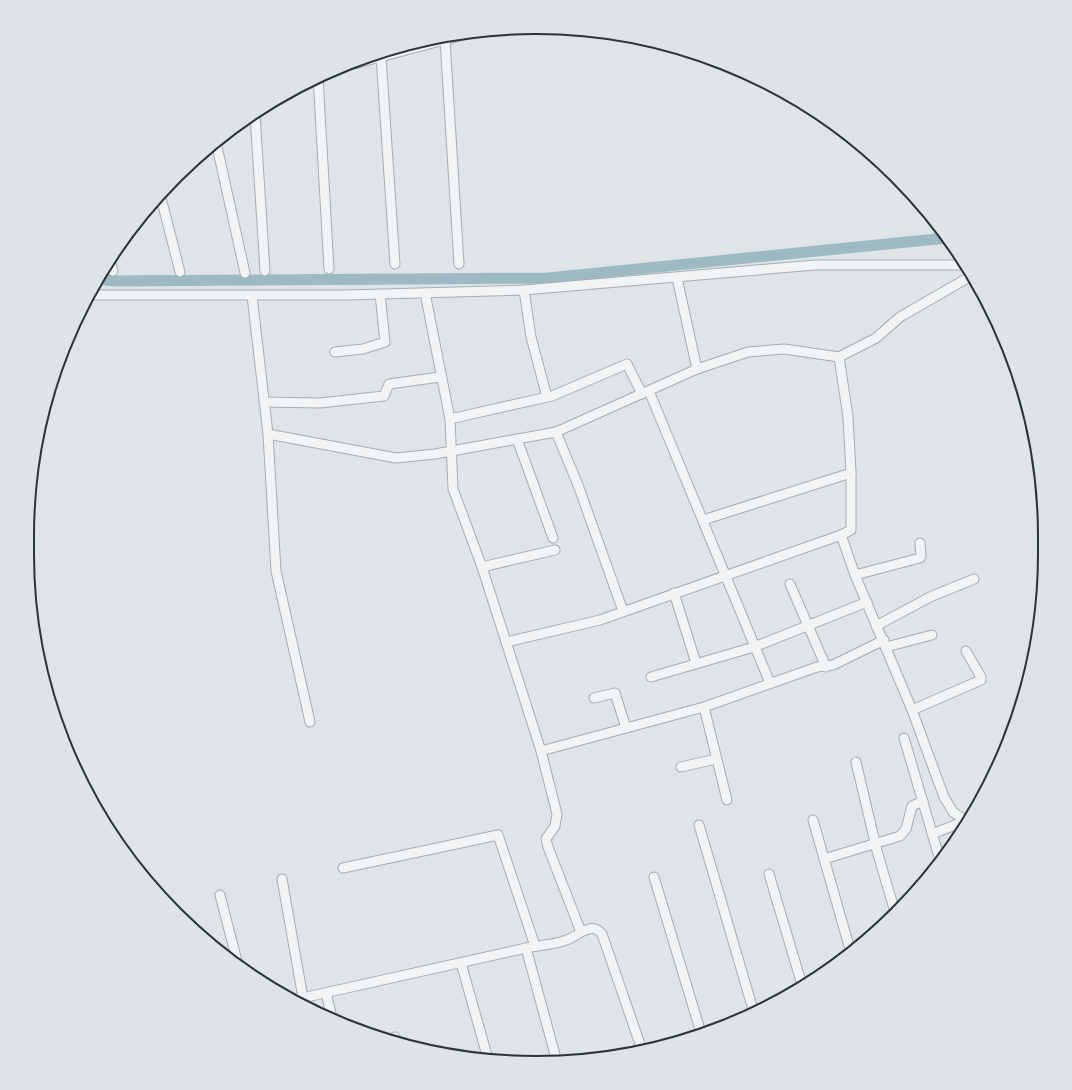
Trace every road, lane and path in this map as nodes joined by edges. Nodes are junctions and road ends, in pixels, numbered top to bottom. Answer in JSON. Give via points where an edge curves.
{"nodes":[{"id":1,"x":445,"y":43,"type":"edge"},
{"id":2,"x":381,"y":59,"type":"edge"},
{"id":3,"x":318,"y":84,"type":"edge"},
{"id":4,"x":255,"y":120,"type":"edge"},
{"id":5,"x":217,"y":149,"type":"edge"},
{"id":6,"x":162,"y":202,"type":"edge"},
{"id":7,"x":395,"y":264,"type":"dead end"},
{"id":8,"x":459,"y":264,"type":"dead end"},
{"id":9,"x":958,"y":265,"type":"edge"},
{"id":10,"x":112,"y":268,"type":"edge"},
{"id":11,"x":330,"y":269,"type":"dead end"},
{"id":12,"x":113,"y":271,"type":"dead end"},
{"id":13,"x":265,"y":271,"type":"dead end"},
{"id":14,"x":180,"y":272,"type":"dead end"},
{"id":15,"x":245,"y":273,"type":"dead end"},
{"id":16,"x":677,"y":278,"type":"junction"},
{"id":17,"x":967,"y":278,"type":"edge"},
{"id":18,"x":524,"y":290,"type":"junction"},
{"id":19,"x":426,"y":293,"type":"junction"},
{"id":20,"x":380,"y":294,"type":"junction"},
{"id":21,"x":96,"y":295,"type":"edge"},
{"id":22,"x":252,"y":296,"type":"junction"},
{"id":23,"x":335,"y":352,"type":"dead end"},
{"id":24,"x":839,"y":357,"type":"junction"},
{"id":25,"x":697,"y":369,"type":"junction"},
{"id":26,"x":440,"y":377,"type":"junction"},
{"id":27,"x":646,"y":392,"type":"junction"},
{"id":28,"x":547,"y":397,"type":"junction"},
{"id":29,"x":264,"y":402,"type":"junction"},
{"id":30,"x":450,"y":419,"type":"junction"},
{"id":31,"x":556,"y":432,"type":"junction"},
{"id":32,"x":268,"y":434,"type":"junction"},
{"id":33,"x":516,"y":440,"type":"junction"},
{"id":34,"x":451,"y":450,"type":"junction"},
{"id":35,"x":851,"y":473,"type":"junction"},
{"id":36,"x":703,"y":520,"type":"junction"},
{"id":37,"x":841,"y":535,"type":"junction"},
{"id":38,"x":553,"y":538,"type":"dead end"},
{"id":39,"x":920,"y":544,"type":"dead end"},
{"id":40,"x":554,"y":550,"type":"dead end"},
{"id":41,"x":482,"y":567,"type":"junction"},
{"id":42,"x":726,"y":574,"type":"junction"},
{"id":43,"x":855,"y":575,"type":"junction"},
{"id":44,"x":974,"y":579,"type":"dead end"},
{"id":45,"x":790,"y":584,"type":"dead end"},
{"id":46,"x":674,"y":593,"type":"junction"},
{"id":47,"x":867,"y":602,"type":"junction"},
{"id":48,"x":623,"y":611,"type":"junction"},
{"id":49,"x":876,"y":626,"type":"junction"},
{"id":50,"x":808,"y":627,"type":"junction"},
{"id":51,"x":932,"y":635,"type":"dead end"},
{"id":52,"x":506,"y":642,"type":"junction"},
{"id":53,"x":885,"y":643,"type":"junction"},
{"id":54,"x":754,"y":647,"type":"junction"},
{"id":55,"x":966,"y":651,"type":"dead end"},
{"id":56,"x":696,"y":663,"type":"junction"},
{"id":57,"x":826,"y":667,"type":"junction"},
{"id":58,"x":651,"y":677,"type":"dead end"},
{"id":59,"x":770,"y":683,"type":"junction"},
{"id":60,"x":594,"y":698,"type":"dead end"},
{"id":61,"x":704,"y":707,"type":"junction"},
{"id":62,"x":912,"y":710,"type":"junction"},
{"id":63,"x":310,"y":722,"type":"dead end"},
{"id":64,"x":626,"y":728,"type":"junction"},
{"id":65,"x":904,"y":738,"type":"dead end"},
{"id":66,"x":541,"y":751,"type":"junction"},
{"id":67,"x":716,"y":758,"type":"junction"},
{"id":68,"x":856,"y":762,"type":"dead end"},
{"id":69,"x":681,"y":767,"type":"dead end"},
{"id":70,"x":726,"y":800,"type":"dead end"},
{"id":71,"x":923,"y":801,"type":"junction"},
{"id":72,"x":963,"y":818,"type":"edge"},
{"id":73,"x":813,"y":820,"type":"dead end"},
{"id":74,"x":959,"y":824,"type":"edge"},
{"id":75,"x":699,"y":825,"type":"dead end"},
{"id":76,"x":932,"y":834,"type":"junction"},
{"id":77,"x":876,"y":844,"type":"junction"},
{"id":78,"x":938,"y":854,"type":"edge"},
{"id":79,"x":824,"y":859,"type":"junction"},
{"id":80,"x":343,"y":868,"type":"dead end"},
{"id":81,"x":769,"y":874,"type":"dead end"},
{"id":82,"x":654,"y":878,"type":"dead end"},
{"id":83,"x":282,"y":879,"type":"dead end"},
{"id":84,"x":220,"y":895,"type":"dead end"},
{"id":85,"x":893,"y":906,"type":"edge"},
{"id":86,"x":581,"y":932,"type":"junction"},
{"id":87,"x":849,"y":946,"type":"edge"},
{"id":88,"x":530,"y":947,"type":"junction"},
{"id":89,"x":236,"y":956,"type":"edge"},
{"id":90,"x":461,"y":963,"type":"junction"},
{"id":91,"x":801,"y":980,"type":"edge"},
{"id":92,"x":326,"y":993,"type":"junction"},
{"id":93,"x":303,"y":998,"type":"joint"},
{"id":94,"x":752,"y":1007,"type":"edge"},
{"id":95,"x":330,"y":1012,"type":"edge"},
{"id":96,"x":700,"y":1028,"type":"edge"},
{"id":97,"x":640,"y":1045,"type":"edge"},
{"id":98,"x":486,"y":1053,"type":"edge"},
{"id":99,"x":555,"y":1055,"type":"edge"}],
"edges":[{"from":1,"to":8,"type":"street"},
{"from":2,"to":7,"type":"street"},
{"from":3,"to":11,"type":"street"},
{"from":4,"to":13,"type":"street"},
{"from":5,"to":15,"type":"street"},
{"from":6,"to":14,"type":"street"},
{"from":9,"to":16,"type":"street","via":[[815,265]]},
{"from":10,"to":12,"type":"street"},
{"from":16,"to":18,"type":"street"},
{"from":16,"to":25,"type":"street"},
{"from":17,"to":24,"type":"street","via":[[900,317],[876,338]]},
{"from":18,"to":19,"type":"street"},
{"from":18,"to":28,"type":"street","via":[[531,337]]},
{"from":19,"to":20,"type":"street"},
{"from":19,"to":26,"type":"street"},
{"from":20,"to":22,"type":"street"},
{"from":20,"to":23,"type":"street","via":[[385,342],[363,349]]},
{"from":21,"to":22,"type":"street"},
{"from":22,"to":29,"type":"street"},
{"from":24,"to":25,"type":"street","via":[[784,349],[748,352]]},
{"from":24,"to":35,"type":"street","via":[[848,417]]},
{"from":25,"to":27,"type":"street"},
{"from":26,"to":29,"type":"street","via":[[389,384],[384,396],[320,403]]},
{"from":26,"to":30,"type":"street"},
{"from":27,"to":28,"type":"street","via":[[627,364]]},
{"from":27,"to":31,"type":"street"},
{"from":27,"to":36,"type":"street"},
{"from":28,"to":30,"type":"street"},
{"from":29,"to":32,"type":"street"},
{"from":30,"to":34,"type":"street"},
{"from":31,"to":33,"type":"street"},
{"from":31,"to":48,"type":"street","via":[[578,485]]},
{"from":32,"to":34,"type":"street","via":[[396,458]]},
{"from":32,"to":63,"type":"street","via":[[276,571]]},
{"from":33,"to":34,"type":"street"},
{"from":33,"to":38,"type":"street"},
{"from":34,"to":41,"type":"street","via":[[453,489]]},
{"from":35,"to":36,"type":"street"},
{"from":35,"to":37,"type":"street","via":[[851,529]]},
{"from":36,"to":42,"type":"street"},
{"from":37,"to":42,"type":"street"},
{"from":37,"to":43,"type":"street"},
{"from":39,"to":43,"type":"street","via":[[920,558]]},
{"from":40,"to":41,"type":"street"},
{"from":41,"to":52,"type":"street"},
{"from":42,"to":46,"type":"street"},
{"from":42,"to":54,"type":"street"},
{"from":43,"to":47,"type":"street"},
{"from":44,"to":49,"type":"street","via":[[930,597]]},
{"from":45,"to":50,"type":"street"},
{"from":46,"to":48,"type":"street"},
{"from":46,"to":56,"type":"street"},
{"from":47,"to":49,"type":"street"},
{"from":47,"to":50,"type":"street"},
{"from":48,"to":52,"type":"street","via":[[600,620]]},
{"from":49,"to":53,"type":"street"},
{"from":50,"to":54,"type":"street"},
{"from":50,"to":57,"type":"street"},
{"from":51,"to":53,"type":"street"},
{"from":52,"to":66,"type":"street"},
{"from":53,"to":57,"type":"street"},
{"from":53,"to":62,"type":"street"},
{"from":54,"to":56,"type":"street"},
{"from":54,"to":59,"type":"street"},
{"from":55,"to":62,"type":"street","via":[[981,680]]},
{"from":56,"to":58,"type":"street"},
{"from":57,"to":59,"type":"street","via":[[818,667]]},
{"from":59,"to":61,"type":"street"},
{"from":60,"to":64,"type":"street","via":[[615,693]]},
{"from":61,"to":64,"type":"street"},
{"from":61,"to":67,"type":"street"},
{"from":62,"to":72,"type":"street","via":[[944,797],[953,812]]},
{"from":64,"to":66,"type":"street"},
{"from":65,"to":71,"type":"street"},
{"from":66,"to":86,"type":"street","via":[[557,814],[555,826],[546,839]]},
{"from":67,"to":69,"type":"street"},
{"from":67,"to":70,"type":"street"},
{"from":68,"to":77,"type":"street"},
{"from":71,"to":76,"type":"street"},
{"from":71,"to":77,"type":"street","via":[[912,806],[903,834]]},
{"from":73,"to":79,"type":"street"},
{"from":74,"to":76,"type":"street"},
{"from":75,"to":94,"type":"street"},
{"from":76,"to":78,"type":"street"},
{"from":77,"to":79,"type":"street"},
{"from":77,"to":85,"type":"street"},
{"from":79,"to":87,"type":"street"},
{"from":80,"to":88,"type":"street","via":[[498,836]]},
{"from":81,"to":91,"type":"street"},
{"from":82,"to":96,"type":"street"},
{"from":83,"to":93,"type":"street"},
{"from":84,"to":89,"type":"street"},
{"from":86,"to":88,"type":"street","via":[[571,940]]},
{"from":86,"to":97,"type":"street","via":[[592,927],[602,934]]},
{"from":88,"to":90,"type":"street"},
{"from":88,"to":99,"type":"street"},
{"from":90,"to":92,"type":"street"},
{"from":90,"to":98,"type":"street"},
{"from":92,"to":93,"type":"street"},
{"from":92,"to":95,"type":"street"}]}
